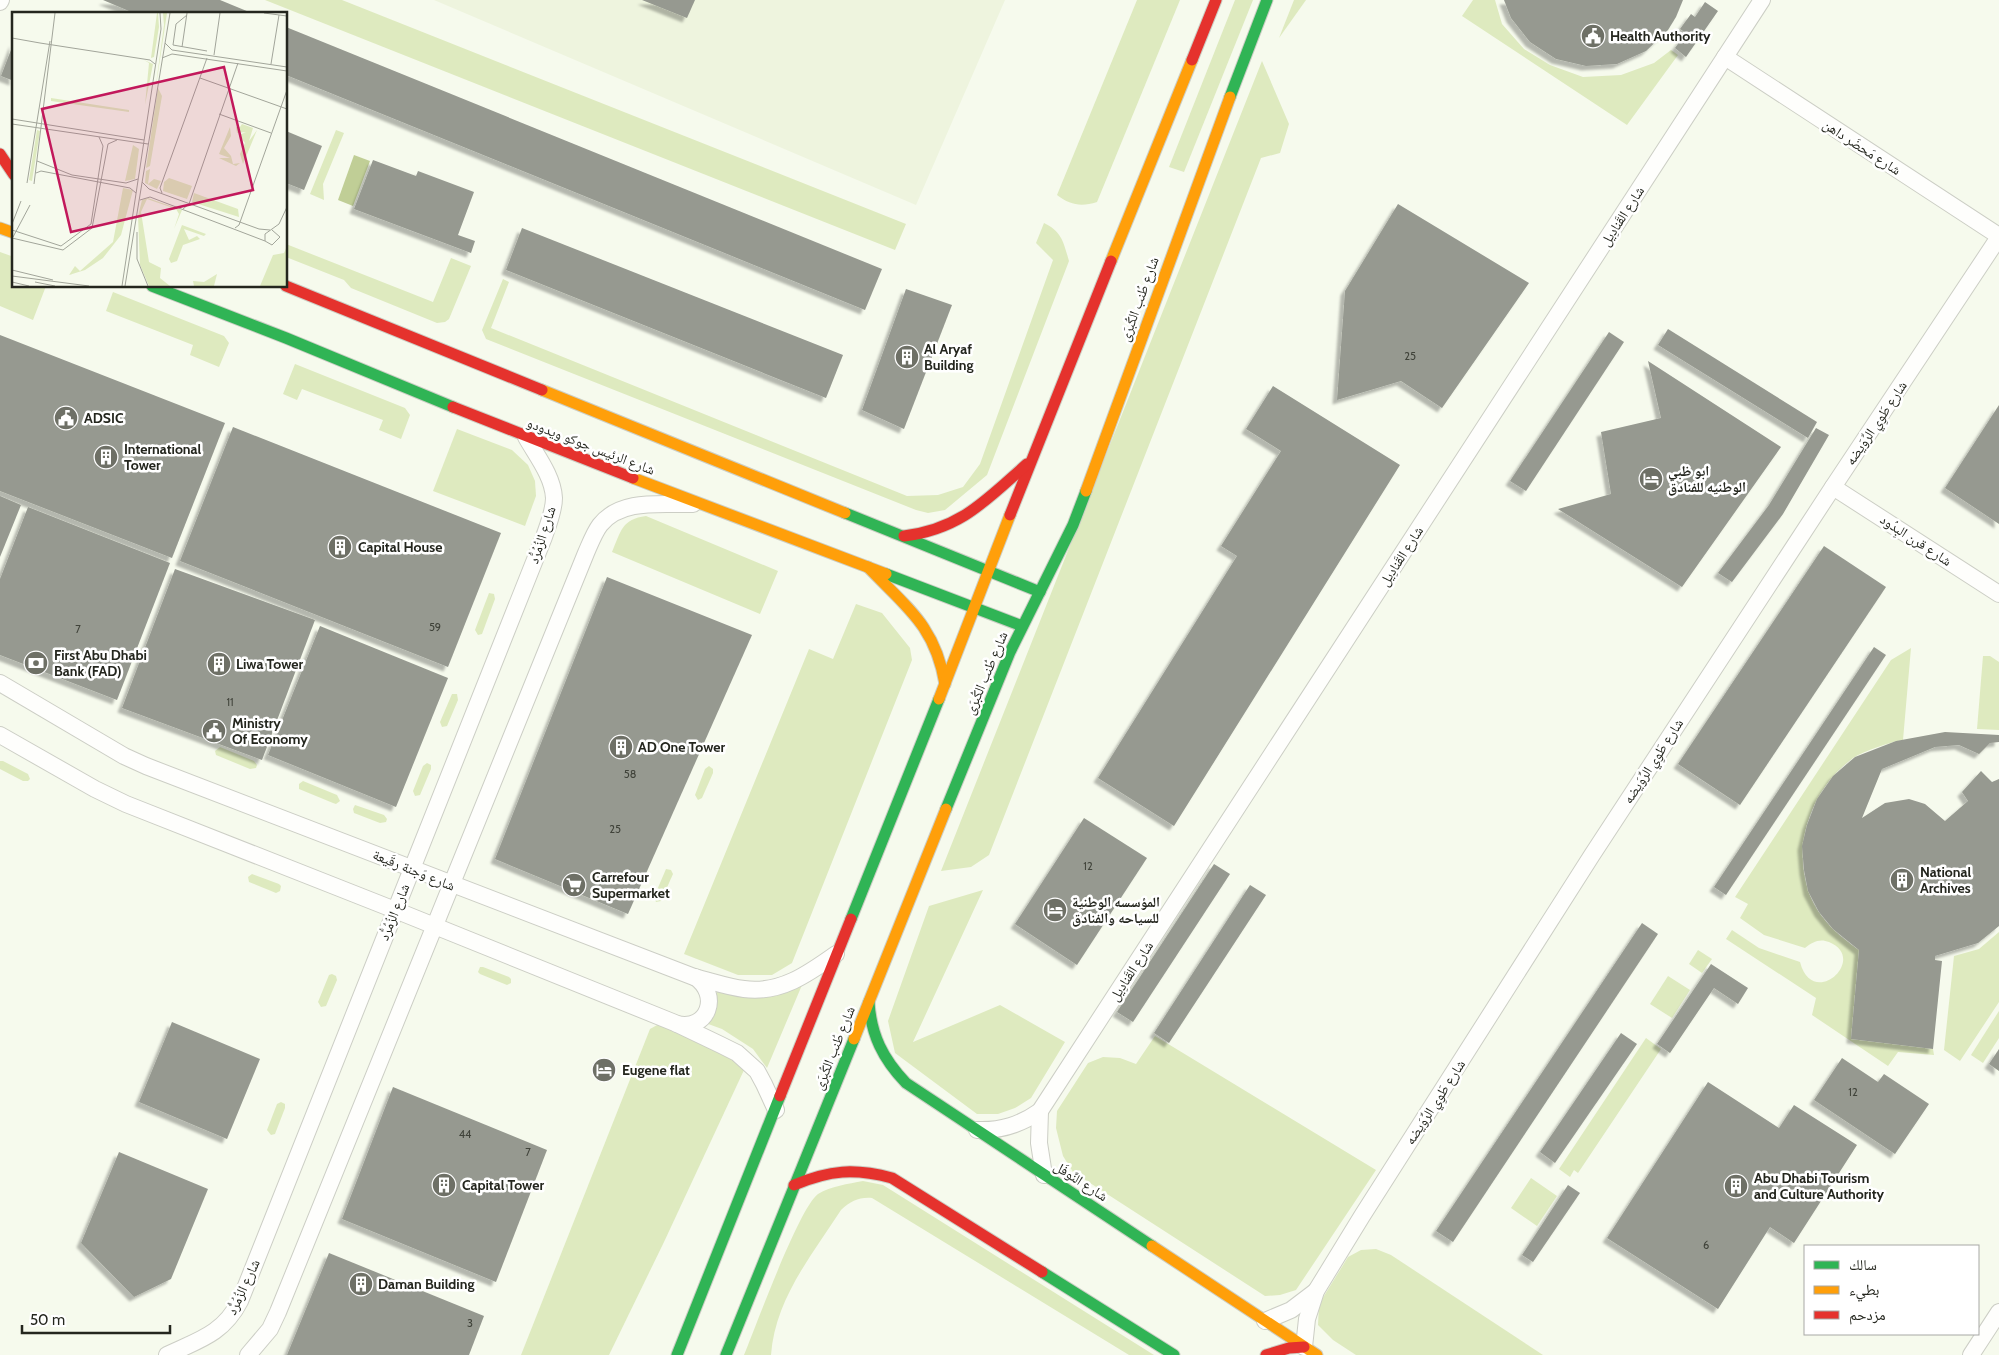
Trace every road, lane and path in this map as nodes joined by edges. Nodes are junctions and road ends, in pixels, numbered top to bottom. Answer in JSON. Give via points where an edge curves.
{"nodes":[{"id":1,"x":1216,"y":0,"type":"edge"},
{"id":2,"x":1266,"y":0,"type":"edge"},
{"id":3,"x":1762,"y":0,"type":"edge"},
{"id":4,"x":1725,"y":57,"type":"junction"},
{"id":5,"x":0,"y":154,"type":"edge"},
{"id":6,"x":0,"y":170,"type":"edge"},
{"id":7,"x":12,"y":172,"type":"edge"},
{"id":8,"x":12,"y":174,"type":"edge"},
{"id":9,"x":0,"y":228,"type":"edge"},
{"id":10,"x":1999,"y":236,"type":"edge"},
{"id":11,"x":11,"y":239,"type":"edge"},
{"id":12,"x":288,"y":287,"type":"edge"},
{"id":13,"x":157,"y":288,"type":"edge"},
{"id":14,"x":526,"y":437,"type":"junction"},
{"id":15,"x":1030,"y":462,"type":"junction"},
{"id":16,"x":1833,"y":486,"type":"junction"},
{"id":17,"x":700,"y":504,"type":"junction"},
{"id":18,"x":904,"y":536,"type":"junction"},
{"id":19,"x":868,"y":567,"type":"junction"},
{"id":20,"x":988,"y":571,"type":"junction"},
{"id":21,"x":1040,"y":592,"type":"junction"},
{"id":22,"x":1999,"y":594,"type":"edge"},
{"id":23,"x":974,"y":607,"type":"junction"},
{"id":24,"x":1022,"y":626,"type":"junction"},
{"id":25,"x":0,"y":683,"type":"edge"},
{"id":26,"x":945,"y":684,"type":"junction"},
{"id":27,"x":0,"y":735,"type":"edge"},
{"id":28,"x":411,"y":869,"type":"junction"},
{"id":29,"x":450,"y":885,"type":"junction"},
{"id":30,"x":394,"y":910,"type":"junction"},
{"id":31,"x":433,"y":926,"type":"junction"},
{"id":32,"x":838,"y":952,"type":"junction"},
{"id":33,"x":694,"y":977,"type":"junction"},
{"id":34,"x":869,"y":1002,"type":"junction"},
{"id":35,"x":675,"y":1023,"type":"junction"},
{"id":36,"x":776,"y":1110,"type":"junction"},
{"id":37,"x":1040,"y":1111,"type":"junction"},
{"id":38,"x":974,"y":1130,"type":"junction"},
{"id":39,"x":1044,"y":1175,"type":"junction"},
{"id":40,"x":794,"y":1185,"type":"junction"},
{"id":41,"x":1316,"y":1291,"type":"junction"},
{"id":42,"x":1999,"y":1312,"type":"edge"},
{"id":43,"x":1265,"y":1321,"type":"junction"},
{"id":44,"x":1310,"y":1351,"type":"edge"},
{"id":45,"x":167,"y":1355,"type":"edge"},
{"id":46,"x":248,"y":1355,"type":"edge"},
{"id":47,"x":677,"y":1355,"type":"edge"},
{"id":48,"x":727,"y":1355,"type":"edge"},
{"id":49,"x":1174,"y":1355,"type":"edge"},
{"id":50,"x":1266,"y":1355,"type":"edge"},
{"id":51,"x":1971,"y":1355,"type":"edge"}],
"edges":[{"from":1,"to":15,"type":"main road"},
{"from":2,"to":21,"type":"main road","name":"شارع طُنب الكُبرَى","via":[[1073,525]]},
{"from":3,"to":4,"type":"street","name":"شارع القَنادِيل"},
{"from":4,"to":10,"type":"street","name":"شارع مَحضَر داهن"},
{"from":4,"to":37,"type":"street","name":"شارع القَنادِيل"},
{"from":5,"to":7,"type":"main road"},
{"from":6,"to":8,"type":"main road"},
{"from":9,"to":11,"type":"main road"},
{"from":10,"to":16,"type":"street","name":"شارع طَوِي الرِّوَيضه"},
{"from":12,"to":18,"type":"main road"},
{"from":13,"to":14,"type":"main road","name":"شارع الرئيس جوكو ويدودو"},
{"from":14,"to":17,"type":"main road","name":"شارع الرئيس جوكو ويدودو"},
{"from":14,"to":28,"type":"street","name":"شارع الزُمُرُّد","via":[[548,474],[554,498],[552,511]]},
{"from":15,"to":18,"type":"main road","via":[[952,525],[929,533]]},
{"from":15,"to":20,"type":"main road"},
{"from":16,"to":22,"type":"street","name":"شارع قرن البِدُود"},
{"from":16,"to":41,"type":"street","name":"شارع طَوِي الرِّوَيضه","via":[[1592,855]]},
{"from":17,"to":19,"type":"main road","name":"شارع الرئيس جوكو ويدودو"},
{"from":17,"to":29,"type":"street","via":[[623,508],[599,526]]},
{"from":18,"to":20,"type":"main road"},
{"from":19,"to":23,"type":"main road","name":"شارع الرئيس جوكو ويدودو"},
{"from":19,"to":26,"type":"main road","via":[[930,633],[941,658]]},
{"from":20,"to":21,"type":"main road"},
{"from":20,"to":23,"type":"main road"},
{"from":21,"to":24,"type":"main road","name":"شارع طُنب الكُبرَى"},
{"from":23,"to":24,"type":"main road","name":"شارع الرئيس جوكو ويدودو"},
{"from":23,"to":26,"type":"main road"},
{"from":24,"to":34,"type":"main road","name":"شارع طُنب الكُبرَى"},
{"from":25,"to":28,"type":"street","name":"شارع وَجنة رقَيعة","via":[[124,756]]},
{"from":26,"to":32,"type":"main road"},
{"from":27,"to":30,"type":"street","via":[[126,804]]},
{"from":28,"to":29,"type":"street","name":"شارع وَجنة رقَيعة"},
{"from":28,"to":30,"type":"street","name":"شارع الزُمُرُّد"},
{"from":29,"to":31,"type":"street"},
{"from":29,"to":33,"type":"street","name":"شارع وَجنة رقَيعة"},
{"from":30,"to":31,"type":"street"},
{"from":30,"to":45,"type":"street","name":"شارع الزُمُرُّد","via":[[233,1314],[223,1326]]},
{"from":31,"to":35,"type":"street"},
{"from":31,"to":46,"type":"street","via":[[278,1312],[266,1335]]},
{"from":32,"to":33,"type":"street","name":"شارع وَجنة رقَيعة","via":[[808,974],[775,988],[742,989]]},
{"from":32,"to":36,"type":"main road"},
{"from":33,"to":35,"type":"street","via":[[709,995],[707,1010],[697,1022]]},
{"from":34,"to":38,"type":"main road","name":"شارع النَّوفَل","via":[[878,1046],[895,1072],[918,1092]]},
{"from":34,"to":40,"type":"main road","name":"شارع طُنب الكُبرَى"},
{"from":35,"to":36,"type":"street","via":[[748,1061]]},
{"from":36,"to":47,"type":"main road"},
{"from":37,"to":38,"type":"street","name":"شارع القَنادِيل","via":[[1002,1129]]},
{"from":37,"to":39,"type":"street","via":[[1039,1143]]},
{"from":38,"to":39,"type":"main road","name":"شارع النَّوفَل"},
{"from":39,"to":43,"type":"main road","name":"شارع النَّوفَل"},
{"from":40,"to":48,"type":"main road","name":"شارع طُنب الكُبرَى"},
{"from":40,"to":49,"type":"main road","via":[[832,1171],[873,1172],[892,1178]]},
{"from":41,"to":43,"type":"street","name":"شارع طَوِي الرِّوَيضه","via":[[1291,1310]]},
{"from":41,"to":44,"type":"street","name":"شارع طَوِي الرِّوَيضه","via":[[1307,1319]]},
{"from":42,"to":51,"type":"street"},
{"from":43,"to":44,"type":"main road","name":"شارع النَّوفَل"},
{"from":44,"to":50,"type":"main road","via":[[1289,1348]]}]}
